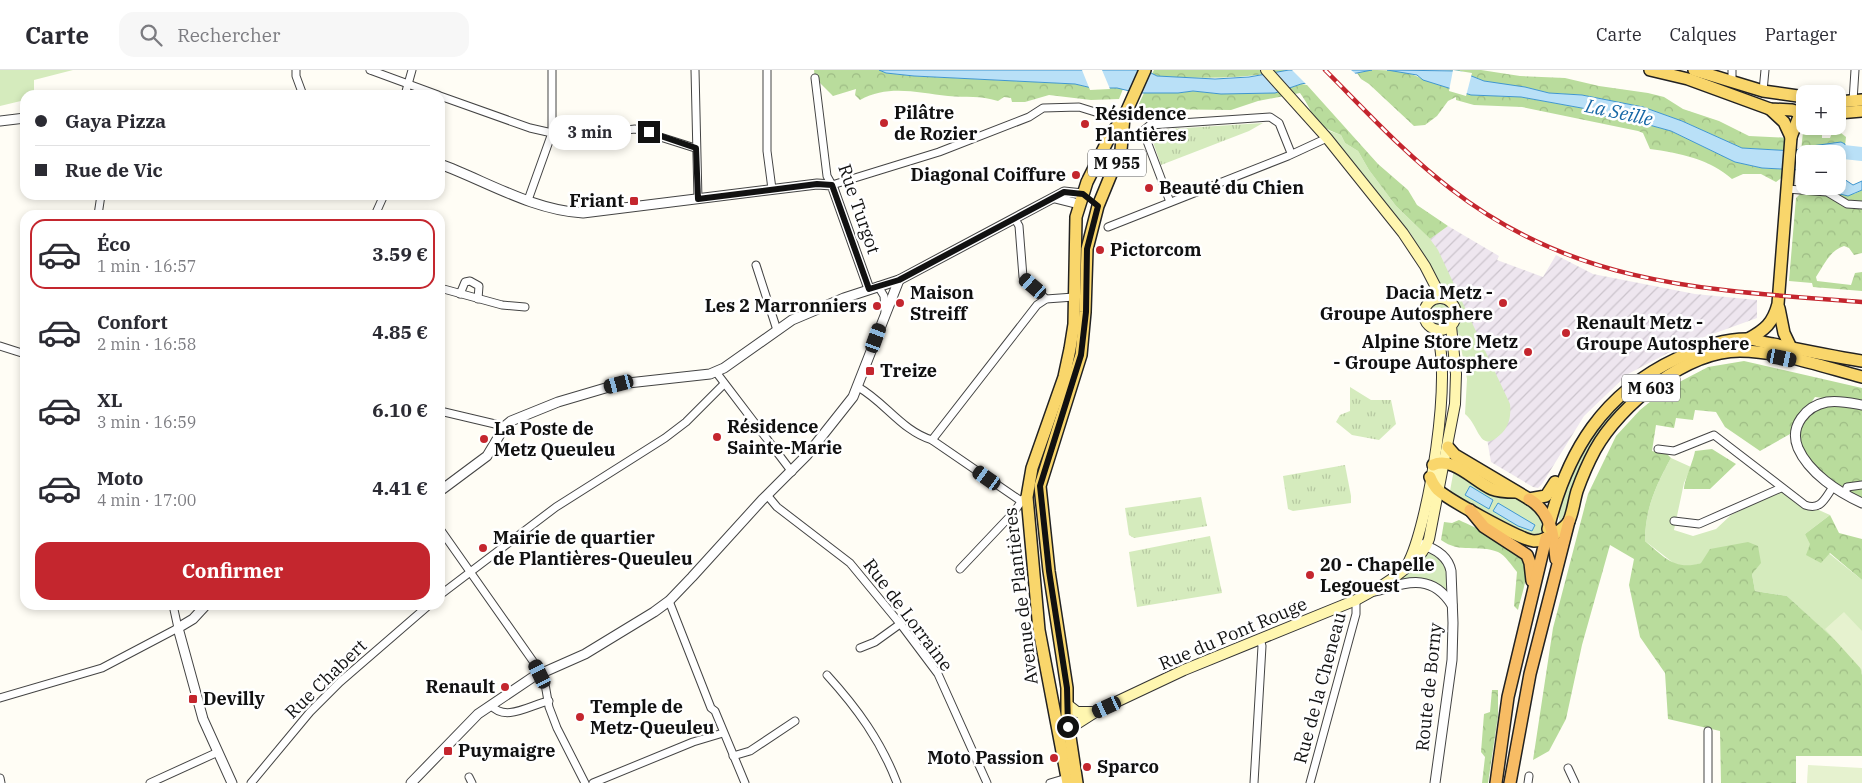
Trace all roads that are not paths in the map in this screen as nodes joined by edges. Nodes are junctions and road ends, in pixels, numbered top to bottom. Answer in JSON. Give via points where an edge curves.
{"nodes":[{"id":1,"x":296,"y":70,"type":"edge"},
{"id":2,"x":370,"y":70,"type":"edge"},
{"id":3,"x":412,"y":70,"type":"edge"},
{"id":4,"x":552,"y":70,"type":"edge"},
{"id":5,"x":694,"y":70,"type":"edge"},
{"id":6,"x":767,"y":70,"type":"edge"},
{"id":7,"x":1145,"y":70,"type":"edge"},
{"id":8,"x":1266,"y":70,"type":"edge"},
{"id":9,"x":1650,"y":70,"type":"edge"},
{"id":10,"x":1732,"y":70,"type":"edge"},
{"id":11,"x":1765,"y":70,"type":"edge"},
{"id":12,"x":1855,"y":70,"type":"edge"},
{"id":13,"x":1698,"y":73,"type":"edge"},
{"id":14,"x":815,"y":78,"type":"dead end"},
{"id":15,"x":1732,"y":82,"type":"junction"},
{"id":16,"x":408,"y":84,"type":"junction"},
{"id":17,"x":301,"y":90,"type":"edge"},
{"id":18,"x":406,"y":90,"type":"edge"},
{"id":19,"x":425,"y":90,"type":"edge"},
{"id":20,"x":1763,"y":91,"type":"junction"},
{"id":21,"x":1796,"y":96,"type":"edge"},
{"id":22,"x":445,"y":97,"type":"edge"},
{"id":23,"x":1858,"y":101,"type":"edge"},
{"id":24,"x":1770,"y":109,"type":"junction"},
{"id":25,"x":1862,"y":111,"type":"edge"},
{"id":26,"x":1796,"y":112,"type":"edge"},
{"id":27,"x":1846,"y":112,"type":"edge"},
{"id":28,"x":1124,"y":117,"type":"junction"},
{"id":29,"x":20,"y":119,"type":"edge"},
{"id":30,"x":0,"y":121,"type":"edge"},
{"id":31,"x":1796,"y":123,"type":"edge"},
{"id":32,"x":552,"y":133,"type":"junction"},
{"id":33,"x":1791,"y":137,"type":"junction"},
{"id":34,"x":1327,"y":138,"type":"junction"},
{"id":35,"x":696,"y":148,"type":"junction"},
{"id":36,"x":1291,"y":153,"type":"junction"},
{"id":37,"x":445,"y":166,"type":"edge"},
{"id":38,"x":832,"y":185,"type":"junction"},
{"id":39,"x":772,"y":189,"type":"junction"},
{"id":40,"x":1787,"y":189,"type":"junction"},
{"id":41,"x":698,"y":199,"type":"junction"},
{"id":42,"x":1081,"y":199,"type":"junction"},
{"id":43,"x":528,"y":200,"type":"junction"},
{"id":44,"x":1170,"y":202,"type":"junction"},
{"id":45,"x":1862,"y":205,"type":"edge"},
{"id":46,"x":1098,"y":206,"type":"junction"},
{"id":47,"x":1015,"y":219,"type":"junction"},
{"id":48,"x":1108,"y":227,"type":"dead end"},
{"id":49,"x":756,"y":265,"type":"dead end"},
{"id":50,"x":899,"y":280,"type":"junction"},
{"id":51,"x":874,"y":288,"type":"junction"},
{"id":52,"x":445,"y":290,"type":"edge"},
{"id":53,"x":460,"y":294,"type":"junction"},
{"id":54,"x":1074,"y":297,"type":"junction"},
{"id":55,"x":478,"y":298,"type":"junction"},
{"id":56,"x":1437,"y":298,"type":"junction"},
{"id":57,"x":1046,"y":299,"type":"junction"},
{"id":58,"x":1778,"y":304,"type":"junction"},
{"id":59,"x":525,"y":307,"type":"dead end"},
{"id":60,"x":885,"y":312,"type":"junction"},
{"id":61,"x":1451,"y":326,"type":"junction"},
{"id":62,"x":777,"y":330,"type":"junction"},
{"id":63,"x":1435,"y":330,"type":"junction"},
{"id":64,"x":1748,"y":339,"type":"junction"},
{"id":65,"x":0,"y":346,"type":"edge"},
{"id":66,"x":1790,"y":347,"type":"junction"},
{"id":67,"x":20,"y":352,"type":"edge"},
{"id":68,"x":1862,"y":361,"type":"edge"},
{"id":69,"x":1801,"y":362,"type":"junction"},
{"id":70,"x":716,"y":372,"type":"junction"},
{"id":71,"x":1862,"y":377,"type":"edge"},
{"id":72,"x":724,"y":384,"type":"junction"},
{"id":73,"x":858,"y":387,"type":"junction"},
{"id":74,"x":1862,"y":405,"type":"edge"},
{"id":75,"x":445,"y":412,"type":"edge"},
{"id":76,"x":502,"y":426,"type":"junction"},
{"id":77,"x":1589,"y":431,"type":"junction"},
{"id":78,"x":932,"y":440,"type":"junction"},
{"id":79,"x":1448,"y":447,"type":"junction"},
{"id":80,"x":1658,"y":449,"type":"dead end"},
{"id":81,"x":1444,"y":463,"type":"junction"},
{"id":82,"x":1432,"y":465,"type":"junction"},
{"id":83,"x":792,"y":472,"type":"junction"},
{"id":84,"x":1430,"y":477,"type":"junction"},
{"id":85,"x":1862,"y":485,"type":"edge"},
{"id":86,"x":445,"y":487,"type":"edge"},
{"id":87,"x":1833,"y":487,"type":"junction"},
{"id":88,"x":1782,"y":488,"type":"junction"},
{"id":89,"x":1439,"y":491,"type":"junction"},
{"id":90,"x":1517,"y":492,"type":"junction"},
{"id":91,"x":1845,"y":494,"type":"junction"},
{"id":92,"x":767,"y":495,"type":"junction"},
{"id":93,"x":1024,"y":499,"type":"junction"},
{"id":94,"x":1529,"y":499,"type":"junction"},
{"id":95,"x":1862,"y":503,"type":"edge"},
{"id":96,"x":1470,"y":510,"type":"junction"},
{"id":97,"x":1014,"y":512,"type":"junction"},
{"id":98,"x":1028,"y":512,"type":"junction"},
{"id":99,"x":1569,"y":521,"type":"junction"},
{"id":100,"x":1674,"y":521,"type":"dead end"},
{"id":101,"x":1550,"y":522,"type":"junction"},
{"id":102,"x":1549,"y":536,"type":"junction"},
{"id":103,"x":445,"y":537,"type":"edge"},
{"id":104,"x":1422,"y":544,"type":"junction"},
{"id":105,"x":1556,"y":566,"type":"junction"},
{"id":106,"x":960,"y":569,"type":"dead end"},
{"id":107,"x":469,"y":573,"type":"junction"},
{"id":108,"x":445,"y":591,"type":"edge"},
{"id":109,"x":1532,"y":592,"type":"junction"},
{"id":110,"x":1370,"y":593,"type":"junction"},
{"id":111,"x":1356,"y":600,"type":"junction"},
{"id":112,"x":669,"y":601,"type":"junction"},
{"id":113,"x":1452,"y":607,"type":"junction"},
{"id":114,"x":174,"y":610,"type":"edge"},
{"id":115,"x":201,"y":610,"type":"edge"},
{"id":116,"x":423,"y":610,"type":"edge"},
{"id":117,"x":900,"y":624,"type":"junction"},
{"id":118,"x":178,"y":628,"type":"junction"},
{"id":119,"x":1260,"y":639,"type":"junction"},
{"id":120,"x":860,"y":648,"type":"dead end"},
{"id":121,"x":827,"y":675,"type":"dead end"},
{"id":122,"x":0,"y":698,"type":"edge"},
{"id":123,"x":549,"y":701,"type":"junction"},
{"id":124,"x":491,"y":705,"type":"junction"},
{"id":125,"x":1068,"y":705,"type":"junction"},
{"id":126,"x":1097,"y":711,"type":"junction"},
{"id":127,"x":795,"y":721,"type":"dead end"},
{"id":128,"x":1063,"y":728,"type":"junction"},
{"id":129,"x":1708,"y":731,"type":"dead end"},
{"id":130,"x":723,"y":733,"type":"junction"},
{"id":131,"x":218,"y":752,"type":"junction"},
{"id":132,"x":733,"y":756,"type":"junction"},
{"id":133,"x":1568,"y":768,"type":"dead end"},
{"id":134,"x":0,"y":778,"type":"edge"},
{"id":135,"x":1070,"y":781,"type":"edge"},
{"id":136,"x":1,"y":783,"type":"edge"},
{"id":137,"x":150,"y":783,"type":"edge"},
{"id":138,"x":232,"y":783,"type":"edge"},
{"id":139,"x":251,"y":783,"type":"edge"},
{"id":140,"x":411,"y":783,"type":"edge"},
{"id":141,"x":586,"y":783,"type":"edge"},
{"id":142,"x":593,"y":783,"type":"edge"},
{"id":143,"x":744,"y":783,"type":"edge"},
{"id":144,"x":897,"y":783,"type":"edge"},
{"id":145,"x":987,"y":783,"type":"edge"},
{"id":146,"x":1050,"y":783,"type":"edge"},
{"id":147,"x":1254,"y":783,"type":"edge"},
{"id":148,"x":1310,"y":783,"type":"edge"},
{"id":149,"x":1435,"y":783,"type":"edge"},
{"id":150,"x":1496,"y":783,"type":"edge"},
{"id":151,"x":1510,"y":783,"type":"edge"},
{"id":152,"x":1575,"y":783,"type":"edge"},
{"id":153,"x":1708,"y":783,"type":"edge"}],
"edges":[{"from":1,"to":17,"type":"street"},
{"from":2,"to":16,"type":"street"},
{"from":3,"to":16,"type":"street"},
{"from":4,"to":32,"type":"street"},
{"from":5,"to":35,"type":"street"},
{"from":6,"to":39,"type":"street","via":[[767,151]]},
{"from":7,"to":28,"type":"main road","name":"Avenue de Plantières","number":"M 955"},
{"from":8,"to":34,"type":"main road"},
{"from":9,"to":13,"type":"main road"},
{"from":10,"to":15,"type":"street"},
{"from":11,"to":20,"type":"street"},
{"from":12,"to":23,"type":"street"},
{"from":13,"to":15,"type":"main road"},
{"from":13,"to":24,"type":"main road"},
{"from":14,"to":38,"type":"street","name":"Rue Turgot","via":[[827,176]]},
{"from":15,"to":20,"type":"main road"},
{"from":16,"to":18,"type":"street"},
{"from":16,"to":19,"type":"street"},
{"from":20,"to":21,"type":"main road"},
{"from":22,"to":32,"type":"street"},
{"from":24,"to":26,"type":"main road"},
{"from":24,"to":33,"type":"main road","via":[[1784,122]]},
{"from":25,"to":27,"type":"main road"},
{"from":28,"to":38,"type":"street","via":[[1078,107],[1043,108],[1006,127],[933,154]]},
{"from":28,"to":42,"type":"main road","name":"Avenue de Plantières","number":"M 955","via":[[1111,134]]},
{"from":28,"to":46,"type":"main road","name":"Avenue de Plantières","number":"M 955","via":[[1119,159]]},
{"from":29,"to":30,"type":"street"},
{"from":31,"to":33,"type":"main road","number":"M 603"},
{"from":32,"to":35,"type":"street","via":[[635,129]]},
{"from":32,"to":43,"type":"street"},
{"from":33,"to":40,"type":"main road","number":"M 603"},
{"from":34,"to":36,"type":"street"},
{"from":34,"to":56,"type":"main road","via":[[1403,233],[1425,266]]},
{"from":35,"to":41,"type":"street"},
{"from":36,"to":44,"type":"street"},
{"from":36,"to":44,"type":"street","via":[[1279,123],[1270,117],[1150,125],[1144,130],[1145,136]]},
{"from":37,"to":43,"type":"street"},
{"from":38,"to":39,"type":"street"},
{"from":38,"to":51,"type":"street","name":"Rue Turgot"},
{"from":39,"to":41,"type":"street"},
{"from":40,"to":45,"type":"street","via":[[1826,192],[1847,204]]},
{"from":40,"to":58,"type":"main road","number":"M 603"},
{"from":41,"to":43,"type":"street","via":[[582,213]]},
{"from":42,"to":46,"type":"main road"},
{"from":42,"to":47,"type":"street","via":[[1055,198]]},
{"from":42,"to":54,"type":"main road","name":"Avenue de Plantières","number":"M 955","via":[[1076,217]]},
{"from":44,"to":48,"type":"street"},
{"from":46,"to":125,"type":"main road","name":"Avenue de Plantières","number":"M 955","via":[[1087,249],[1086,312],[1081,355],[1040,486]]},
{"from":47,"to":50,"type":"street"},
{"from":47,"to":57,"type":"street","via":[[1019,226],[1023,277]]},
{"from":49,"to":62,"type":"street"},
{"from":50,"to":51,"type":"street"},
{"from":50,"to":60,"type":"street"},
{"from":51,"to":60,"type":"street","via":[[884,296]]},
{"from":51,"to":62,"type":"street","via":[[812,310]]},
{"from":52,"to":53,"type":"street"},
{"from":53,"to":55,"type":"street"},
{"from":53,"to":55,"type":"street","via":[[466,282],[470,281],[479,286]]},
{"from":54,"to":57,"type":"street"},
{"from":54,"to":93,"type":"main road","name":"Avenue de Plantières","number":"M 955","via":[[1072,337],[1064,377]]},
{"from":55,"to":59,"type":"street"},
{"from":56,"to":61,"type":"main road","via":[[1448,299],[1454,306],[1456,317]]},
{"from":56,"to":63,"type":"main road","via":[[1425,306],[1423,314],[1427,324]]},
{"from":57,"to":78,"type":"street","via":[[1037,304]]},
{"from":58,"to":64,"type":"main road","number":"M 603","via":[[1769,326]]},
{"from":58,"to":66,"type":"main road","number":"M 603","via":[[1782,328]]},
{"from":60,"to":73,"type":"street"},
{"from":61,"to":63,"type":"main road"},
{"from":61,"to":79,"type":"main road","via":[[1456,388]]},
{"from":62,"to":70,"type":"street"},
{"from":63,"to":82,"type":"main road","via":[[1441,347],[1442,394]]},
{"from":64,"to":66,"type":"main road"},
{"from":64,"to":77,"type":"main road","number":"M 603","via":[[1689,352],[1660,366],[1612,402]]},
{"from":65,"to":67,"type":"street"},
{"from":66,"to":68,"type":"main road"},
{"from":66,"to":69,"type":"main road","number":"M 603"},
{"from":69,"to":71,"type":"main road"},
{"from":69,"to":99,"type":"main road","number":"M 603","via":[[1738,351],[1705,358],[1656,384],[1625,411],[1596,449],[1582,476]]},
{"from":70,"to":72,"type":"street"},
{"from":70,"to":76,"type":"street","via":[[619,384],[558,402]]},
{"from":72,"to":83,"type":"street"},
{"from":72,"to":107,"type":"street","via":[[665,438],[556,507]]},
{"from":73,"to":78,"type":"street","via":[[910,429]]},
{"from":73,"to":83,"type":"street"},
{"from":74,"to":87,"type":"street","via":[[1836,402],[1817,405],[1798,422],[1798,447],[1808,463]]},
{"from":75,"to":76,"type":"street"},
{"from":76,"to":86,"type":"street","via":[[487,456]]},
{"from":77,"to":94,"type":"main road","number":"M 603","via":[[1575,443],[1550,492],[1541,499]]},
{"from":77,"to":101,"type":"main road","number":"M 603","via":[[1565,473]]},
{"from":78,"to":93,"type":"street"},
{"from":79,"to":81,"type":"main road"},
{"from":79,"to":90,"type":"main road","via":[[1455,455]]},
{"from":80,"to":88,"type":"street","via":[[1674,451],[1714,435]]},
{"from":81,"to":82,"type":"main road"},
{"from":81,"to":89,"type":"main road"},
{"from":81,"to":90,"type":"main road","via":[[1453,465],[1493,490]]},
{"from":82,"to":84,"type":"main road"},
{"from":83,"to":92,"type":"street"},
{"from":84,"to":89,"type":"main road"},
{"from":84,"to":104,"type":"main road"},
{"from":85,"to":91,"type":"street","via":[[1847,487]]},
{"from":87,"to":88,"type":"street","via":[[1824,501],[1812,508]]},
{"from":87,"to":91,"type":"street"},
{"from":88,"to":100,"type":"street","via":[[1699,524]]},
{"from":89,"to":96,"type":"main road"},
{"from":89,"to":104,"type":"main road"},
{"from":90,"to":94,"type":"main road"},
{"from":91,"to":95,"type":"street"},
{"from":92,"to":112,"type":"street"},
{"from":92,"to":117,"type":"street","name":"Rue de Lorraine","via":[[777,507],[856,569]]},
{"from":93,"to":97,"type":"street"},
{"from":93,"to":98,"type":"main road","name":"Avenue de Plantières","number":"M 955"},
{"from":94,"to":101,"type":"highway","via":[[1545,512]]},
{"from":96,"to":102,"type":"main road","via":[[1520,537],[1533,541]]},
{"from":96,"to":109,"type":"highway","via":[[1484,527],[1526,555],[1530,563]]},
{"from":97,"to":98,"type":"street"},
{"from":97,"to":106,"type":"street"},
{"from":98,"to":128,"type":"main road","name":"Avenue de Plantières","number":"M 955","via":[[1039,630]]},
{"from":99,"to":102,"type":"main road"},
{"from":99,"to":105,"type":"highway","number":"M 603"},
{"from":101,"to":102,"type":"main road","number":"M 603"},
{"from":102,"to":105,"type":"highway"},
{"from":102,"to":109,"type":"highway","number":"M 603"},
{"from":103,"to":107,"type":"street"},
{"from":104,"to":110,"type":"main road","name":"Rue du Pont Rouge","via":[[1418,558]]},
{"from":104,"to":113,"type":"street","name":"Route de Borny","via":[[1441,554],[1450,565]]},
{"from":105,"to":151,"type":"highway","number":"M 603","via":[[1528,683]]},
{"from":107,"to":108,"type":"street"},
{"from":107,"to":123,"type":"street","bridge":true,"via":[[535,664]]},
{"from":109,"to":150,"type":"highway","number":"M 603","via":[[1508,697]]},
{"from":110,"to":111,"type":"main road","name":"Rue du Pont Rouge"},
{"from":110,"to":113,"type":"street","via":[[1422,583],[1438,590]]},
{"from":111,"to":119,"type":"main road","name":"Rue du Pont Rouge"},
{"from":111,"to":148,"type":"street","name":"Rue de la Cheneau","via":[[1356,614]]},
{"from":112,"to":124,"type":"street","via":[[601,645],[533,677]]},
{"from":112,"to":130,"type":"street"},
{"from":113,"to":149,"type":"street","name":"Route de Borny","via":[[1450,677]]},
{"from":114,"to":118,"type":"street"},
{"from":115,"to":118,"type":"street"},
{"from":116,"to":139,"type":"street","name":"Rue Chabert","via":[[310,712]]},
{"from":117,"to":120,"type":"street","via":[[875,642]]},
{"from":117,"to":145,"type":"street","name":"Rue de Lorraine","via":[[938,674]]},
{"from":118,"to":122,"type":"street","via":[[102,668]]},
{"from":118,"to":131,"type":"street","via":[[203,719]]},
{"from":119,"to":126,"type":"main road","name":"Rue du Pont Rouge"},
{"from":119,"to":147,"type":"street"},
{"from":121,"to":144,"type":"street","via":[[869,727]]},
{"from":123,"to":124,"type":"street","via":[[510,712],[497,710]]},
{"from":123,"to":141,"type":"street","via":[[557,728]]},
{"from":124,"to":140,"type":"street","via":[[473,719]]},
{"from":125,"to":126,"type":"main road","via":[[1077,712]]},
{"from":125,"to":128,"type":"main road","name":"Avenue de Plantières","number":"M 955"},
{"from":126,"to":128,"type":"main road","name":"Rue du Pont Rouge"},
{"from":127,"to":132,"type":"street","via":[[750,750]]},
{"from":128,"to":135,"type":"main road","number":"M 955"},
{"from":129,"to":153,"type":"street"},
{"from":130,"to":132,"type":"street"},
{"from":130,"to":142,"type":"street"},
{"from":131,"to":137,"type":"street"},
{"from":131,"to":138,"type":"street"},
{"from":132,"to":143,"type":"street"},
{"from":133,"to":152,"type":"street"},
{"from":134,"to":136,"type":"street"},
{"from":135,"to":146,"type":"street"}]}
